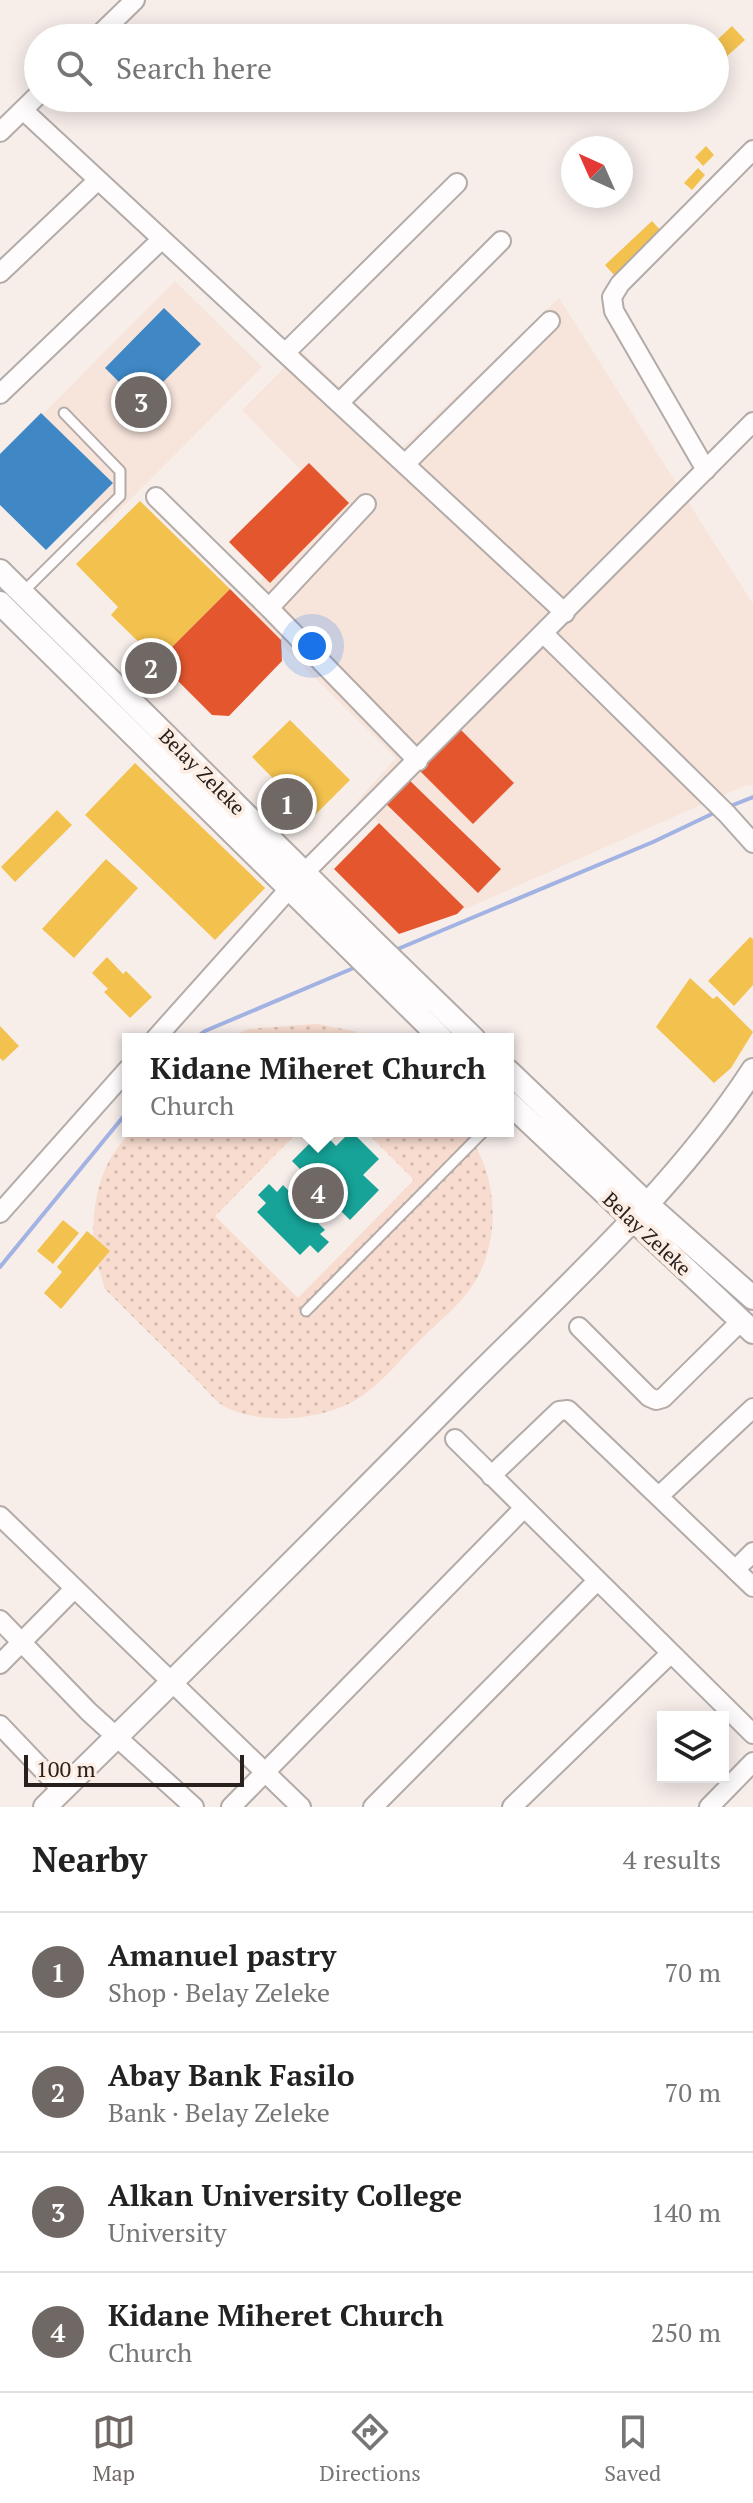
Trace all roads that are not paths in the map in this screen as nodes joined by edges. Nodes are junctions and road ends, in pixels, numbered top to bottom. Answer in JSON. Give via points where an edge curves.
{"nodes":[{"id":1,"x":135,"y":0,"type":"edge"},
{"id":2,"x":110,"y":24,"type":"edge"},
{"id":3,"x":23,"y":110,"type":"edge"},
{"id":4,"x":25,"y":112,"type":"edge"},
{"id":5,"x":0,"y":132,"type":"edge"},
{"id":6,"x":753,"y":150,"type":"edge"},
{"id":7,"x":98,"y":180,"type":"junction"},
{"id":8,"x":457,"y":183,"type":"dead end"},
{"id":9,"x":162,"y":239,"type":"junction"},
{"id":10,"x":501,"y":241,"type":"dead end"},
{"id":11,"x":0,"y":273,"type":"edge"},
{"id":12,"x":550,"y":321,"type":"dead end"},
{"id":13,"x":285,"y":353,"type":"junction"},
{"id":14,"x":0,"y":394,"type":"edge"},
{"id":15,"x":339,"y":403,"type":"junction"},
{"id":16,"x":64,"y":413,"type":"dead end"},
{"id":17,"x":753,"y":422,"type":"edge"},
{"id":18,"x":405,"y":464,"type":"junction"},
{"id":19,"x":706,"y":470,"type":"junction"},
{"id":20,"x":156,"y":497,"type":"dead end"},
{"id":21,"x":366,"y":504,"type":"dead end"},
{"id":22,"x":0,"y":571,"type":"edge"},
{"id":23,"x":7,"y":603,"type":"edge"},
{"id":24,"x":269,"y":608,"type":"junction"},
{"id":25,"x":565,"y":613,"type":"junction"},
{"id":26,"x":544,"y":634,"type":"junction"},
{"id":27,"x":418,"y":761,"type":"junction"},
{"id":28,"x":753,"y":843,"type":"edge"},
{"id":29,"x":296,"y":881,"type":"junction"},
{"id":30,"x":160,"y":1033,"type":"edge"},
{"id":31,"x":436,"y":1033,"type":"edge"},
{"id":32,"x":468,"y":1033,"type":"edge"},
{"id":33,"x":753,"y":1070,"type":"edge"},
{"id":34,"x":122,"y":1075,"type":"edge"},
{"id":35,"x":514,"y":1077,"type":"edge"},
{"id":36,"x":514,"y":1108,"type":"edge"},
{"id":37,"x":478,"y":1137,"type":"edge"},
{"id":38,"x":3,"y":1204,"type":"edge"},
{"id":39,"x":639,"y":1212,"type":"junction"},
{"id":40,"x":753,"y":1298,"type":"edge"},
{"id":41,"x":306,"y":1311,"type":"dead end"},
{"id":42,"x":747,"y":1326,"type":"edge"},
{"id":43,"x":579,"y":1327,"type":"dead end"},
{"id":44,"x":753,"y":1408,"type":"edge"},
{"id":45,"x":455,"y":1439,"type":"dead end"},
{"id":46,"x":491,"y":1476,"type":"junction"},
{"id":47,"x":659,"y":1496,"type":"junction"},
{"id":48,"x":524,"y":1508,"type":"junction"},
{"id":49,"x":0,"y":1516,"type":"edge"},
{"id":50,"x":753,"y":1552,"type":"edge"},
{"id":51,"x":735,"y":1570,"type":"junction"},
{"id":52,"x":597,"y":1581,"type":"junction"},
{"id":53,"x":753,"y":1587,"type":"edge"},
{"id":54,"x":74,"y":1589,"type":"junction"},
{"id":55,"x":0,"y":1620,"type":"edge"},
{"id":56,"x":22,"y":1642,"type":"junction"},
{"id":57,"x":671,"y":1653,"type":"junction"},
{"id":58,"x":0,"y":1664,"type":"edge"},
{"id":59,"x":172,"y":1683,"type":"junction"},
{"id":60,"x":0,"y":1725,"type":"edge"},
{"id":61,"x":753,"y":1734,"type":"edge"},
{"id":62,"x":118,"y":1736,"type":"junction"},
{"id":63,"x":753,"y":1762,"type":"edge"},
{"id":64,"x":266,"y":1772,"type":"junction"},
{"id":65,"x":62,"y":1790,"type":"junction"},
{"id":66,"x":715,"y":1805,"type":"edge"},
{"id":67,"x":45,"y":1807,"type":"edge"},
{"id":68,"x":194,"y":1807,"type":"edge"},
{"id":69,"x":231,"y":1807,"type":"edge"},
{"id":70,"x":301,"y":1807,"type":"edge"},
{"id":71,"x":373,"y":1807,"type":"edge"},
{"id":72,"x":512,"y":1807,"type":"edge"}],
"edges":[{"from":1,"to":2,"type":"street"},
{"from":3,"to":5,"type":"street"},
{"from":4,"to":7,"type":"street"},
{"from":6,"to":19,"type":"street","via":[[612,297],[614,311]]},
{"from":7,"to":9,"type":"street"},
{"from":7,"to":11,"type":"street"},
{"from":8,"to":13,"type":"street"},
{"from":9,"to":13,"type":"street"},
{"from":9,"to":14,"type":"street"},
{"from":10,"to":15,"type":"street"},
{"from":12,"to":18,"type":"street"},
{"from":13,"to":15,"type":"street"},
{"from":15,"to":18,"type":"street"},
{"from":16,"to":23,"type":"lane","via":[[120,471],[120,496]]},
{"from":17,"to":19,"type":"street"},
{"from":18,"to":25,"type":"street"},
{"from":19,"to":25,"type":"street"},
{"from":20,"to":24,"type":"street"},
{"from":21,"to":24,"type":"street"},
{"from":22,"to":23,"type":"street","name":"Belay Zeleke"},
{"from":23,"to":29,"type":"street","name":"Belay Zeleke"},
{"from":24,"to":27,"type":"street"},
{"from":25,"to":26,"type":"street"},
{"from":26,"to":27,"type":"street"},
{"from":26,"to":28,"type":"street"},
{"from":27,"to":29,"type":"street"},
{"from":29,"to":30,"type":"street"},
{"from":29,"to":31,"type":"street","name":"Belay Zeleke","via":[[353,953]]},
{"from":29,"to":32,"type":"street","name":"Belay Zeleke","via":[[372,940]]},
{"from":33,"to":39,"type":"street"},
{"from":34,"to":38,"type":"street"},
{"from":35,"to":39,"type":"street","name":"Belay Zeleke"},
{"from":36,"to":39,"type":"street","name":"Belay Zeleke"},
{"from":37,"to":41,"type":"lane"},
{"from":39,"to":40,"type":"street","name":"Belay Zeleke"},
{"from":39,"to":42,"type":"street","name":"Belay Zeleke"},
{"from":39,"to":59,"type":"street"},
{"from":42,"to":43,"type":"street","via":[[656,1400]]},
{"from":44,"to":47,"type":"street"},
{"from":45,"to":46,"type":"street"},
{"from":46,"to":47,"type":"street","via":[[564,1409]]},
{"from":46,"to":48,"type":"street"},
{"from":47,"to":51,"type":"street"},
{"from":48,"to":52,"type":"street"},
{"from":48,"to":64,"type":"street"},
{"from":49,"to":54,"type":"street"},
{"from":50,"to":51,"type":"street"},
{"from":51,"to":53,"type":"street"},
{"from":52,"to":57,"type":"street"},
{"from":52,"to":71,"type":"street"},
{"from":54,"to":56,"type":"street"},
{"from":54,"to":59,"type":"street"},
{"from":55,"to":56,"type":"street"},
{"from":56,"to":58,"type":"street"},
{"from":56,"to":62,"type":"street"},
{"from":57,"to":61,"type":"street"},
{"from":57,"to":72,"type":"street"},
{"from":59,"to":62,"type":"street"},
{"from":59,"to":64,"type":"street"},
{"from":60,"to":65,"type":"street"},
{"from":62,"to":65,"type":"street"},
{"from":62,"to":68,"type":"street"},
{"from":63,"to":66,"type":"street"},
{"from":64,"to":69,"type":"street"},
{"from":64,"to":70,"type":"street"},
{"from":65,"to":67,"type":"street"}]}
